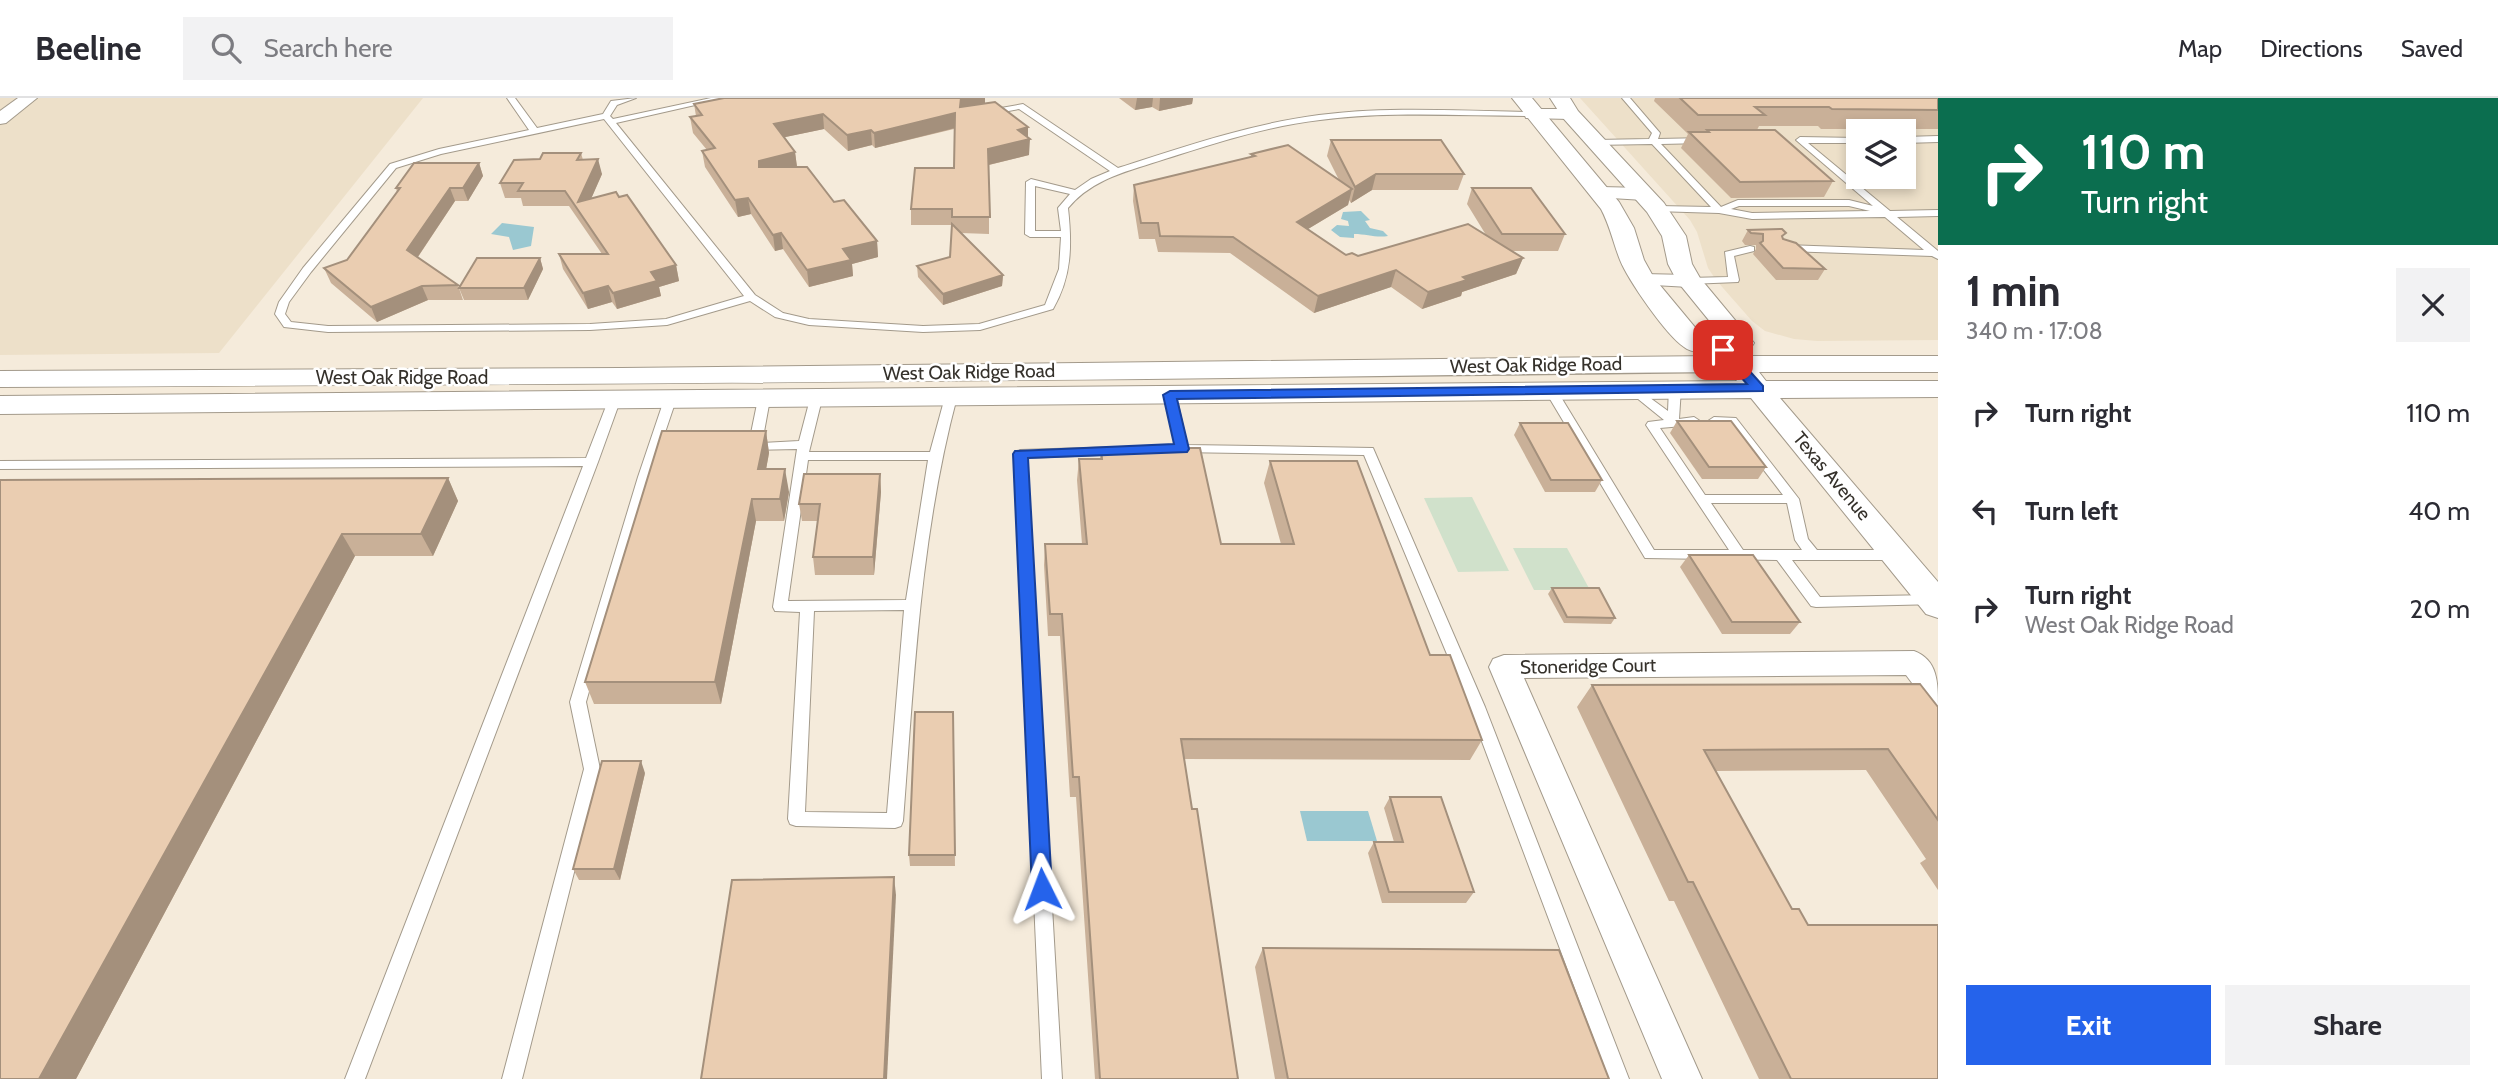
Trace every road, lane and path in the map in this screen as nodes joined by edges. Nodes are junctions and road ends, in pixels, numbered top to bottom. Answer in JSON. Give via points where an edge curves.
{"nodes":[{"id":1,"x":29,"y":98,"type":"edge"},
{"id":2,"x":511,"y":98,"type":"edge"},
{"id":3,"x":632,"y":98,"type":"edge"},
{"id":4,"x":722,"y":98,"type":"edge"},
{"id":5,"x":1626,"y":98,"type":"edge"},
{"id":6,"x":690,"y":101,"type":"edge"},
{"id":7,"x":1527,"y":106,"type":"edge"},
{"id":8,"x":1565,"y":106,"type":"edge"},
{"id":9,"x":979,"y":115,"type":"edge"},
{"id":10,"x":1,"y":117,"type":"edge"},
{"id":11,"x":608,"y":119,"type":"junction"},
{"id":12,"x":535,"y":132,"type":"junction"},
{"id":13,"x":1938,"y":139,"type":"edge"},
{"id":14,"x":1653,"y":140,"type":"junction"},
{"id":15,"x":1720,"y":140,"type":"edge"},
{"id":16,"x":1787,"y":140,"type":"edge"},
{"id":17,"x":1800,"y":140,"type":"junction"},
{"id":18,"x":1846,"y":140,"type":"edge"},
{"id":19,"x":1916,"y":140,"type":"edge"},
{"id":20,"x":1596,"y":143,"type":"junction"},
{"id":21,"x":1116,"y":171,"type":"junction"},
{"id":22,"x":1076,"y":192,"type":"junction"},
{"id":23,"x":1601,"y":193,"type":"junction"},
{"id":24,"x":1651,"y":202,"type":"junction"},
{"id":25,"x":1719,"y":210,"type":"junction"},
{"id":26,"x":1886,"y":213,"type":"junction"},
{"id":27,"x":1938,"y":213,"type":"edge"},
{"id":28,"x":1066,"y":234,"type":"junction"},
{"id":29,"x":1750,"y":248,"type":"edge"},
{"id":30,"x":1783,"y":248,"type":"edge"},
{"id":31,"x":1936,"y":254,"type":"edge"},
{"id":32,"x":1643,"y":280,"type":"junction"},
{"id":33,"x":1689,"y":281,"type":"junction"},
{"id":34,"x":751,"y":297,"type":"junction"},
{"id":35,"x":1730,"y":357,"type":"junction"},
{"id":36,"x":1938,"y":364,"type":"edge"},
{"id":37,"x":1346,"y":369,"type":"junction"},
{"id":38,"x":747,"y":374,"type":"junction"},
{"id":39,"x":176,"y":378,"type":"junction"},
{"id":40,"x":0,"y":379,"type":"edge"},
{"id":41,"x":1631,"y":388,"type":"junction"},
{"id":42,"x":1675,"y":388,"type":"junction"},
{"id":43,"x":1758,"y":388,"type":"junction"},
{"id":44,"x":1938,"y":388,"type":"edge"},
{"id":45,"x":1550,"y":389,"type":"junction"},
{"id":46,"x":1170,"y":395,"type":"junction"},
{"id":47,"x":951,"y":397,"type":"junction"},
{"id":48,"x":764,"y":399,"type":"junction"},
{"id":49,"x":816,"y":399,"type":"junction"},
{"id":50,"x":670,"y":400,"type":"junction"},
{"id":51,"x":614,"y":401,"type":"junction"},
{"id":52,"x":154,"y":404,"type":"junction"},
{"id":53,"x":0,"y":405,"type":"edge"},
{"id":54,"x":1673,"y":421,"type":"junction"},
{"id":55,"x":1142,"y":450,"type":"edge"},
{"id":56,"x":804,"y":451,"type":"junction"},
{"id":57,"x":935,"y":456,"type":"junction"},
{"id":58,"x":592,"y":462,"type":"junction"},
{"id":59,"x":0,"y":465,"type":"edge"},
{"id":60,"x":1702,"y":499,"type":"junction"},
{"id":61,"x":1793,"y":499,"type":"junction"},
{"id":62,"x":1739,"y":555,"type":"junction"},
{"id":63,"x":1781,"y":555,"type":"junction"},
{"id":64,"x":1814,"y":555,"type":"junction"},
{"id":65,"x":1896,"y":555,"type":"junction"},
{"id":66,"x":1936,"y":602,"type":"edge"},
{"id":67,"x":912,"y":605,"type":"junction"},
{"id":68,"x":807,"y":606,"type":"junction"},
{"id":69,"x":1938,"y":694,"type":"edge"},
{"id":70,"x":355,"y":1079,"type":"edge"},
{"id":71,"x":512,"y":1079,"type":"edge"},
{"id":72,"x":1052,"y":1079,"type":"edge"},
{"id":73,"x":1619,"y":1079,"type":"edge"},
{"id":74,"x":1682,"y":1079,"type":"edge"}],
"edges":[{"from":1,"to":10,"type":"street"},
{"from":2,"to":12,"type":"lane"},
{"from":3,"to":11,"type":"lane","via":[[614,103]]},
{"from":4,"to":6,"type":"lane"},
{"from":5,"to":14,"type":"lane","via":[[1657,132]]},
{"from":6,"to":11,"type":"lane"},
{"from":7,"to":8,"type":"street"},
{"from":7,"to":21,"type":"lane","via":[[1342,114],[1293,121]]},
{"from":7,"to":23,"type":"street","name":"Texas Avenue"},
{"from":8,"to":20,"type":"street"},
{"from":9,"to":21,"type":"lane","via":[[1020,106]]},
{"from":11,"to":12,"type":"lane"},
{"from":11,"to":34,"type":"lane"},
{"from":12,"to":34,"type":"lane","via":[[393,166],[284,302],[280,314],[288,325],[328,329],[590,327],[667,322]]},
{"from":13,"to":19,"type":"lane"},
{"from":14,"to":15,"type":"lane"},
{"from":14,"to":20,"type":"lane"},
{"from":14,"to":25,"type":"lane"},
{"from":16,"to":17,"type":"lane"},
{"from":17,"to":18,"type":"lane"},
{"from":17,"to":26,"type":"lane"},
{"from":20,"to":24,"type":"street"},
{"from":21,"to":22,"type":"lane"},
{"from":22,"to":28,"type":"lane","via":[[1063,208]]},
{"from":22,"to":28,"type":"lane","via":[[1031,182],[1030,234]]},
{"from":23,"to":24,"type":"street"},
{"from":23,"to":32,"type":"street","name":"Texas Avenue","via":[[1623,228]]},
{"from":24,"to":25,"type":"lane"},
{"from":24,"to":33,"type":"street","via":[[1674,236]]},
{"from":25,"to":26,"type":"lane","via":[[1752,216]]},
{"from":26,"to":27,"type":"lane"},
{"from":26,"to":31,"type":"lane"},
{"from":28,"to":34,"type":"lane","via":[[1068,254],[1049,307],[980,327],[923,329],[809,322],[779,315]]},
{"from":29,"to":33,"type":"lane","via":[[1729,254],[1734,280]]},
{"from":30,"to":31,"type":"lane"},
{"from":32,"to":33,"type":"street"},
{"from":32,"to":35,"type":"street","name":"Texas Avenue","via":[[1694,343]]},
{"from":33,"to":35,"type":"street","via":[[1741,343]]},
{"from":35,"to":36,"type":"street","name":"West Oak Ridge Road"},
{"from":35,"to":37,"type":"street","name":"West Oak Ridge Road"},
{"from":35,"to":43,"type":"street","name":"Texas Avenue"},
{"from":37,"to":38,"type":"street","name":"West Oak Ridge Road"},
{"from":37,"to":46,"type":"street","via":[[1320,379],[1180,381],[1170,387]]},
{"from":38,"to":39,"type":"street","name":"West Oak Ridge Road"},
{"from":38,"to":51,"type":"street","via":[[712,384],[624,387]]},
{"from":39,"to":40,"type":"street","name":"West Oak Ridge Road"},
{"from":39,"to":52,"type":"street"},
{"from":41,"to":42,"type":"street","name":"West Oak Ridge Road"},
{"from":41,"to":45,"type":"street","name":"West Oak Ridge Road"},
{"from":41,"to":54,"type":"lane"},
{"from":42,"to":43,"type":"street","name":"West Oak Ridge Road"},
{"from":42,"to":54,"type":"lane"},
{"from":43,"to":44,"type":"street","name":"West Oak Ridge Road"},
{"from":43,"to":65,"type":"street","name":"Texas Avenue"},
{"from":45,"to":46,"type":"street","name":"West Oak Ridge Road"},
{"from":45,"to":62,"type":"lane","via":[[1650,555]]},
{"from":46,"to":47,"type":"street","name":"West Oak Ridge Road"},
{"from":46,"to":73,"type":"lane","via":[[1175,449],[1369,451],[1478,707]]},
{"from":47,"to":49,"type":"street","name":"West Oak Ridge Road"},
{"from":47,"to":57,"type":"lane"},
{"from":48,"to":49,"type":"street","name":"West Oak Ridge Road"},
{"from":48,"to":50,"type":"street","name":"West Oak Ridge Road"},
{"from":48,"to":56,"type":"lane","via":[[749,447]]},
{"from":49,"to":56,"type":"lane"},
{"from":50,"to":51,"type":"street","name":"West Oak Ridge Road"},
{"from":50,"to":71,"type":"lane","via":[[662,442],[643,477],[578,702],[592,769]]},
{"from":51,"to":52,"type":"street","name":"West Oak Ridge Road"},
{"from":51,"to":58,"type":"lane"},
{"from":52,"to":53,"type":"street","name":"West Oak Ridge Road"},
{"from":54,"to":60,"type":"lane","via":[[1652,425]]},
{"from":54,"to":61,"type":"lane","via":[[1732,421]]},
{"from":55,"to":72,"type":"lane","via":[[1020,454]]},
{"from":56,"to":57,"type":"lane"},
{"from":56,"to":68,"type":"lane","via":[[780,607]]},
{"from":57,"to":67,"type":"lane"},
{"from":58,"to":59,"type":"lane"},
{"from":58,"to":70,"type":"lane"},
{"from":60,"to":61,"type":"lane"},
{"from":60,"to":62,"type":"lane"},
{"from":61,"to":64,"type":"lane","via":[[1802,540]]},
{"from":62,"to":63,"type":"lane"},
{"from":63,"to":64,"type":"lane"},
{"from":63,"to":66,"type":"lane","via":[[1816,602]]},
{"from":64,"to":65,"type":"lane"},
{"from":65,"to":66,"type":"street","name":"Texas Avenue"},
{"from":67,"to":68,"type":"lane"},
{"from":67,"to":68,"type":"lane","via":[[895,821],[796,819]]},
{"from":69,"to":74,"type":"street","name":"Stoneridge Court","via":[[1914,663],[1504,667]]}]}
